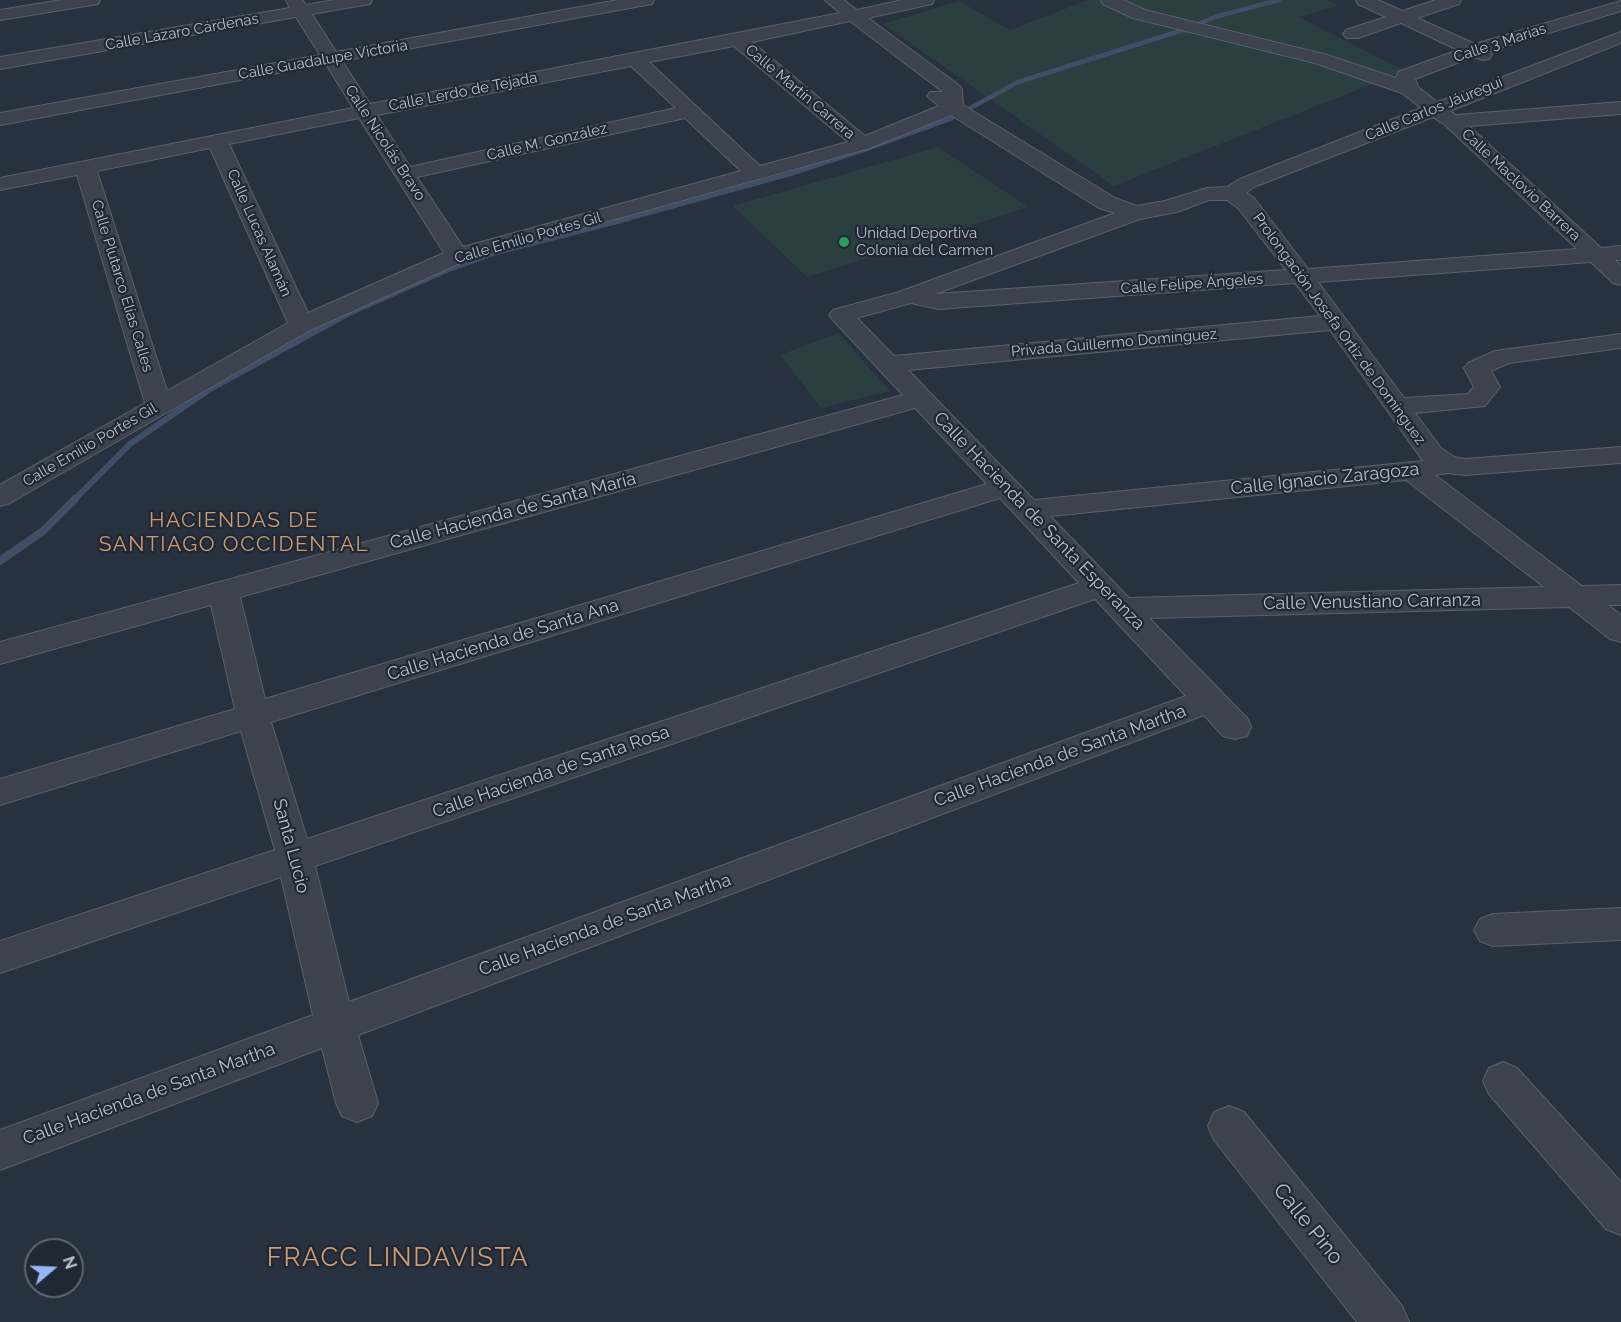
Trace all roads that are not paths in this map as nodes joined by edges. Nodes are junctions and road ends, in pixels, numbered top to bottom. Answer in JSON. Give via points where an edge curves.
{"nodes":[{"id":1,"x":31,"y":0,"type":"edge"},
{"id":2,"x":92,"y":0,"type":"edge"},
{"id":3,"x":364,"y":0,"type":"edge"},
{"id":4,"x":646,"y":0,"type":"edge"},
{"id":5,"x":926,"y":0,"type":"edge"},
{"id":6,"x":1109,"y":0,"type":"edge"},
{"id":7,"x":1364,"y":0,"type":"edge"},
{"id":8,"x":1453,"y":0,"type":"edge"},
{"id":9,"x":0,"y":5,"type":"edge"},
{"id":10,"x":297,"y":6,"type":"edge"},
{"id":11,"x":1621,"y":6,"type":"edge"},
{"id":12,"x":834,"y":10,"type":"edge"},
{"id":13,"x":0,"y":15,"type":"edge"},
{"id":14,"x":1400,"y":16,"type":"junction"},
{"id":15,"x":1352,"y":34,"type":"dead end"},
{"id":16,"x":738,"y":40,"type":"junction"},
{"id":17,"x":1619,"y":40,"type":"edge"},
{"id":18,"x":1474,"y":50,"type":"junction"},
{"id":19,"x":331,"y":58,"type":"junction"},
{"id":20,"x":636,"y":60,"type":"junction"},
{"id":21,"x":0,"y":63,"type":"edge"},
{"id":22,"x":1523,"y":74,"type":"junction"},
{"id":23,"x":1413,"y":93,"type":"junction"},
{"id":24,"x":1621,"y":108,"type":"edge"},
{"id":25,"x":1435,"y":109,"type":"junction"},
{"id":26,"x":365,"y":111,"type":"junction"},
{"id":27,"x":689,"y":111,"type":"junction"},
{"id":28,"x":963,"y":114,"type":"junction"},
{"id":29,"x":0,"y":119,"type":"edge"},
{"id":30,"x":1452,"y":121,"type":"junction"},
{"id":31,"x":217,"y":140,"type":"junction"},
{"id":32,"x":863,"y":144,"type":"junction"},
{"id":33,"x":85,"y":167,"type":"junction"},
{"id":34,"x":405,"y":174,"type":"junction"},
{"id":35,"x":757,"y":175,"type":"junction"},
{"id":36,"x":0,"y":184,"type":"edge"},
{"id":37,"x":1240,"y":188,"type":"junction"},
{"id":38,"x":1135,"y":213,"type":"junction"},
{"id":39,"x":1621,"y":253,"type":"edge"},
{"id":40,"x":1596,"y":255,"type":"junction"},
{"id":41,"x":457,"y":256,"type":"junction"},
{"id":42,"x":1302,"y":276,"type":"junction"},
{"id":43,"x":1621,"y":278,"type":"edge"},
{"id":44,"x":907,"y":297,"type":"junction"},
{"id":45,"x":842,"y":315,"type":"joint"},
{"id":46,"x":1337,"y":322,"type":"junction"},
{"id":47,"x":301,"y":325,"type":"junction"},
{"id":48,"x":1621,"y":341,"type":"edge"},
{"id":49,"x":890,"y":364,"type":"junction"},
{"id":50,"x":922,"y":398,"type":"junction"},
{"id":51,"x":159,"y":405,"type":"junction"},
{"id":52,"x":1396,"y":406,"type":"junction"},
{"id":53,"x":1621,"y":455,"type":"edge"},
{"id":54,"x":1447,"y":465,"type":"junction"},
{"id":55,"x":1412,"y":471,"type":"junction"},
{"id":56,"x":1007,"y":487,"type":"junction"},
{"id":57,"x":0,"y":496,"type":"edge"},
{"id":58,"x":1029,"y":509,"type":"junction"},
{"id":59,"x":223,"y":590,"type":"junction"},
{"id":60,"x":1621,"y":596,"type":"edge"},
{"id":61,"x":1112,"y":597,"type":"junction"},
{"id":62,"x":1575,"y":597,"type":"junction"},
{"id":63,"x":1621,"y":631,"type":"edge"},
{"id":64,"x":0,"y":653,"type":"edge"},
{"id":65,"x":1210,"y":700,"type":"junction"},
{"id":66,"x":253,"y":715,"type":"junction"},
{"id":67,"x":1235,"y":727,"type":"dead end"},
{"id":68,"x":0,"y":792,"type":"edge"},
{"id":69,"x":296,"y":858,"type":"junction"},
{"id":70,"x":1621,"y":924,"type":"edge"},
{"id":71,"x":1493,"y":930,"type":"dead end"},
{"id":72,"x":0,"y":957,"type":"edge"},
{"id":73,"x":335,"y":1025,"type":"junction"},
{"id":74,"x":1503,"y":1080,"type":"dead end"},
{"id":75,"x":357,"y":1103,"type":"dead end"},
{"id":76,"x":1230,"y":1126,"type":"dead end"},
{"id":77,"x":0,"y":1150,"type":"edge"},
{"id":78,"x":1621,"y":1214,"type":"edge"},
{"id":79,"x":1386,"y":1322,"type":"edge"}],
"edges":[{"from":1,"to":9,"type":"street"},
{"from":2,"to":13,"type":"street"},
{"from":3,"to":10,"type":"street","name":"Calle Lázaro Cárdenas"},
{"from":4,"to":19,"type":"street","name":"Calle Guadalupe Victoria"},
{"from":5,"to":12,"type":"street","name":"Calle Lerdo de Tejada"},
{"from":6,"to":23,"type":"street","name":"Calle Maclovio Barrera","via":[[1139,14],[1321,59]]},
{"from":7,"to":14,"type":"street"},
{"from":8,"to":14,"type":"street"},
{"from":10,"to":19,"type":"street","name":"Calle Nicolás Bravo"},
{"from":10,"to":21,"type":"street","name":"Calle Lázaro Cárdenas"},
{"from":11,"to":18,"type":"street","name":"Calle 3 Marias"},
{"from":12,"to":16,"type":"street","name":"Calle Lerdo de Tejada"},
{"from":12,"to":28,"type":"street"},
{"from":14,"to":15,"type":"street"},
{"from":14,"to":18,"type":"street"},
{"from":16,"to":20,"type":"street","name":"Calle Lerdo de Tejada"},
{"from":16,"to":32,"type":"street","name":"Calle Martín Carrera"},
{"from":17,"to":22,"type":"street","name":"Calle Carlos Jáuregui"},
{"from":18,"to":22,"type":"street"},
{"from":18,"to":23,"type":"street","name":"Calle 3 Marias","via":[[1404,76]]},
{"from":19,"to":26,"type":"street","name":"Calle Nicolás Bravo"},
{"from":19,"to":29,"type":"street","name":"Calle Guadalupe Victoria"},
{"from":20,"to":26,"type":"street","name":"Calle Lerdo de Tejada"},
{"from":20,"to":27,"type":"street"},
{"from":22,"to":25,"type":"street","name":"Calle Carlos Jáuregui"},
{"from":23,"to":25,"type":"street","name":"Calle Maclovio Barrera"},
{"from":23,"to":37,"type":"street","name":"Calle Carlos Jáuregui","via":[[1241,165]]},
{"from":24,"to":30,"type":"street"},
{"from":25,"to":30,"type":"street","name":"Calle Maclovio Barrera"},
{"from":25,"to":37,"type":"street","name":"Calle Carlos Jáuregui"},
{"from":26,"to":31,"type":"street","name":"Calle Lerdo de Tejada"},
{"from":26,"to":34,"type":"street","name":"Calle Nicolás Bravo"},
{"from":27,"to":34,"type":"street","name":"Calle M. González"},
{"from":27,"to":35,"type":"street"},
{"from":28,"to":32,"type":"street","name":"Calle Emilio Portes Gil"},
{"from":28,"to":38,"type":"street","via":[[1107,203]]},
{"from":30,"to":40,"type":"street","name":"Calle Maclovio Barrera"},
{"from":31,"to":33,"type":"street","name":"Calle Lerdo de Tejada"},
{"from":31,"to":47,"type":"street","name":"Calle Lucas Alamán"},
{"from":32,"to":35,"type":"street","name":"Calle Emilio Portes Gil"},
{"from":33,"to":36,"type":"street","name":"Calle Lerdo de Tejada"},
{"from":33,"to":51,"type":"street","name":"Calle Plutarco Elías Calles"},
{"from":34,"to":41,"type":"street","name":"Calle Nicolás Bravo"},
{"from":35,"to":41,"type":"street","name":"Calle Emilio Portes Gil"},
{"from":37,"to":38,"type":"street","name":"Calle Carlos Jáuregui"},
{"from":37,"to":42,"type":"street","name":"Prolongación Josefa Ortiz de Domínguez","via":[[1246,203]]},
{"from":38,"to":44,"type":"street","name":"Calle Carlos Jáuregui"},
{"from":39,"to":40,"type":"street","name":"Calle Felipe Ángeles"},
{"from":40,"to":42,"type":"street","name":"Calle Felipe Ángeles"},
{"from":40,"to":43,"type":"street","name":"Calle Maclovio Barrera"},
{"from":41,"to":47,"type":"street","name":"Calle Emilio Portes Gil"},
{"from":42,"to":44,"type":"street","name":"Calle Felipe Ángeles","via":[[938,302]]},
{"from":42,"to":46,"type":"street","name":"Prolongación Josefa Ortiz de Domínguez"},
{"from":44,"to":45,"type":"street","name":"Calle Carlos Jáuregui"},
{"from":45,"to":49,"type":"street","name":"Calle Hacienda de Santa Esperanza"},
{"from":46,"to":49,"type":"street","name":"Privada Guillermo Domínguez"},
{"from":46,"to":52,"type":"street","name":"Prolongación Josefa Ortiz de Domínguez"},
{"from":47,"to":51,"type":"street","name":"Calle Emilio Portes Gil"},
{"from":48,"to":52,"type":"street","via":[[1504,356],[1477,368],[1487,387],[1476,400]]},
{"from":49,"to":50,"type":"street","name":"Calle Hacienda de Santa Esperanza"},
{"from":50,"to":56,"type":"street","name":"Calle Hacienda de Santa Esperanza"},
{"from":50,"to":59,"type":"street","name":"Calle Hacienda de Santa María"},
{"from":51,"to":57,"type":"street","name":"Calle Emilio Portes Gil"},
{"from":52,"to":54,"type":"street","name":"Prolongación Josefa Ortiz de Domínguez","via":[[1431,454]]},
{"from":53,"to":54,"type":"street","name":"Calle Ignacio Zaragoza"},
{"from":54,"to":55,"type":"street","name":"Calle Ignacio Zaragoza"},
{"from":55,"to":58,"type":"street","name":"Calle Ignacio Zaragoza"},
{"from":55,"to":62,"type":"street"},
{"from":56,"to":58,"type":"street","name":"Calle Hacienda de Santa Esperanza"},
{"from":56,"to":66,"type":"street","name":"Calle Hacienda de Santa Ana"},
{"from":58,"to":61,"type":"street","name":"Calle Hacienda de Santa Esperanza"},
{"from":59,"to":64,"type":"street","name":"Calle Hacienda de Santa María"},
{"from":59,"to":66,"type":"street","name":"Santa Lucio"},
{"from":60,"to":62,"type":"street","name":"Calle Venustiano Carranza"},
{"from":61,"to":62,"type":"street","name":"Calle Venustiano Carranza"},
{"from":61,"to":65,"type":"street","name":"Calle Hacienda de Santa Esperanza"},
{"from":61,"to":69,"type":"street","name":"Calle Hacienda de Santa Rosa"},
{"from":62,"to":63,"type":"street"},
{"from":65,"to":67,"type":"street","name":"Calle Hacienda de Santa Esperanza"},
{"from":65,"to":73,"type":"street","name":"Calle Hacienda de Santa Martha"},
{"from":66,"to":68,"type":"street","name":"Calle Hacienda de Santa Ana"},
{"from":66,"to":69,"type":"street","name":"Santa Lucio"},
{"from":69,"to":72,"type":"street","name":"Calle Hacienda de Santa Rosa"},
{"from":69,"to":73,"type":"street","name":"Santa Lucio"},
{"from":70,"to":71,"type":"street"},
{"from":73,"to":75,"type":"street","name":"Santa Lucio"},
{"from":73,"to":77,"type":"street","name":"Calle Hacienda de Santa Martha"},
{"from":74,"to":78,"type":"street"},
{"from":76,"to":79,"type":"street","name":"Calle Pino"}]}
